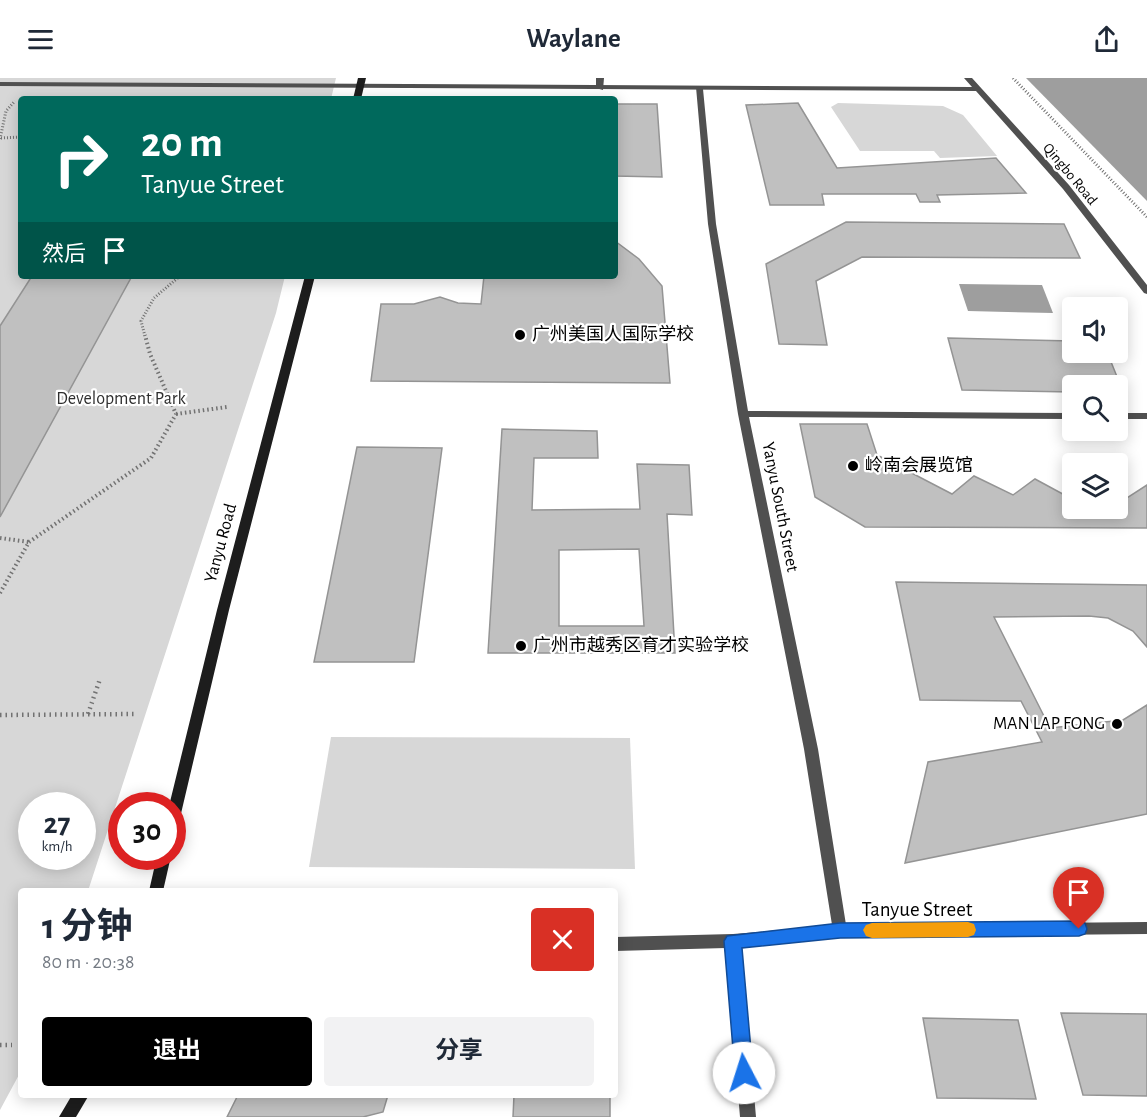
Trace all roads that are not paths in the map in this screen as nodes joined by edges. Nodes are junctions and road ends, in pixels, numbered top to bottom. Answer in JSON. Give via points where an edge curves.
{"nodes":[{"id":1,"x":600,"y":78,"type":"edge"},
{"id":2,"x":968,"y":78,"type":"edge"},
{"id":3,"x":361,"y":82,"type":"edge"},
{"id":4,"x":0,"y":84,"type":"edge"},
{"id":5,"x":600,"y":88,"type":"junction"},
{"id":6,"x":699,"y":89,"type":"junction"},
{"id":7,"x":978,"y":89,"type":"junction"},
{"id":8,"x":309,"y":279,"type":"edge"},
{"id":9,"x":1147,"y":291,"type":"edge"},
{"id":10,"x":743,"y":414,"type":"junction"},
{"id":11,"x":1062,"y":416,"type":"edge"},
{"id":12,"x":1128,"y":416,"type":"edge"},
{"id":13,"x":1147,"y":416,"type":"edge"},
{"id":14,"x":179,"y":792,"type":"edge"},
{"id":15,"x":161,"y":870,"type":"edge"},
{"id":16,"x":157,"y":888,"type":"edge"},
{"id":17,"x":1147,"y":928,"type":"edge"},
{"id":18,"x":840,"y":931,"type":"junction"},
{"id":19,"x":733,"y":941,"type":"junction"},
{"id":20,"x":618,"y":944,"type":"edge"},
{"id":21,"x":79,"y":1098,"type":"edge"},
{"id":22,"x":67,"y":1117,"type":"edge"},
{"id":23,"x":748,"y":1117,"type":"edge"}],
"edges":[{"from":1,"to":5,"type":"street"},
{"from":2,"to":7,"type":"street","name":"Qingbo Road"},
{"from":3,"to":4,"type":"street"},
{"from":3,"to":5,"type":"street"},
{"from":5,"to":6,"type":"street"},
{"from":6,"to":7,"type":"street"},
{"from":6,"to":10,"type":"street","name":"Yanyu South Street","via":[[712,224]]},
{"from":7,"to":9,"type":"street","name":"Qingbo Road","via":[[1066,188]]},
{"from":8,"to":14,"type":"main road","name":"Yanyu Road"},
{"from":10,"to":11,"type":"street"},
{"from":10,"to":18,"type":"street","name":"Yanyu South Street","via":[[811,749]]},
{"from":12,"to":13,"type":"street"},
{"from":15,"to":16,"type":"main road"},
{"from":17,"to":18,"type":"street","name":"Tanyue Street"},
{"from":18,"to":19,"type":"street","name":"Tanyue Street"},
{"from":19,"to":20,"type":"street","name":"Tanyue Street"},
{"from":19,"to":23,"type":"street"},
{"from":21,"to":22,"type":"main road"}]}
